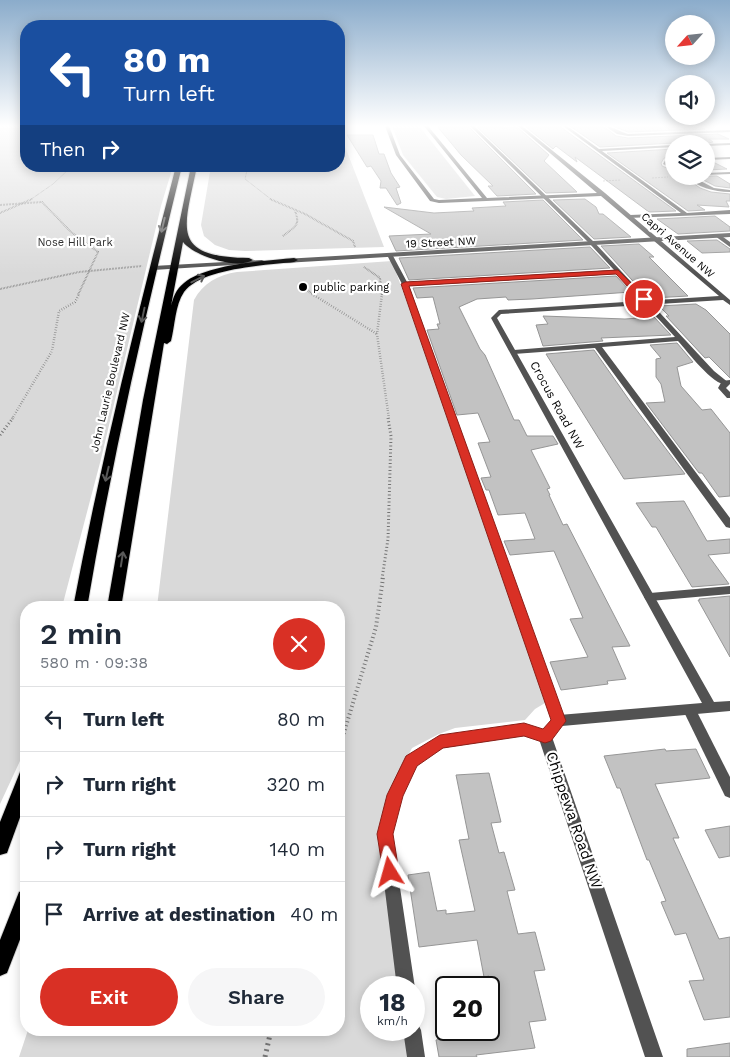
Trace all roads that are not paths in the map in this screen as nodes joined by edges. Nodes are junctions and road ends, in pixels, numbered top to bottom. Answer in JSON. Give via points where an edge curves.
{"nodes":[{"id":1,"x":177,"y":175,"type":"edge"},
{"id":2,"x":192,"y":175,"type":"edge"},
{"id":3,"x":413,"y":175,"type":"edge"},
{"id":4,"x":466,"y":175,"type":"edge"},
{"id":5,"x":523,"y":175,"type":"edge"},
{"id":6,"x":580,"y":175,"type":"edge"},
{"id":7,"x":634,"y":175,"type":"edge"},
{"id":8,"x":701,"y":185,"type":"edge"},
{"id":9,"x":730,"y":191,"type":"edge"},
{"id":10,"x":603,"y":194,"type":"junction"},
{"id":11,"x":545,"y":197,"type":"junction"},
{"id":12,"x":486,"y":200,"type":"junction"},
{"id":13,"x":730,"y":212,"type":"edge"},
{"id":14,"x":686,"y":214,"type":"junction"},
{"id":15,"x":630,"y":217,"type":"junction"},
{"id":16,"x":183,"y":218,"type":"junction"},
{"id":17,"x":730,"y":235,"type":"edge"},
{"id":18,"x":717,"y":236,"type":"junction"},
{"id":19,"x":656,"y":239,"type":"junction"},
{"id":20,"x":592,"y":242,"type":"junction"},
{"id":21,"x":730,"y":245,"type":"edge"},
{"id":22,"x":390,"y":255,"type":"junction"},
{"id":23,"x":294,"y":260,"type":"junction"},
{"id":24,"x":174,"y":267,"type":"junction"},
{"id":25,"x":153,"y":268,"type":"junction"},
{"id":26,"x":618,"y":272,"type":"junction"},
{"id":27,"x":405,"y":284,"type":"junction"},
{"id":28,"x":727,"y":301,"type":"edge"},
{"id":29,"x":648,"y":303,"type":"junction"},
{"id":30,"x":681,"y":340,"type":"junction"},
{"id":31,"x":597,"y":346,"type":"junction"},
{"id":32,"x":514,"y":352,"type":"junction"},
{"id":33,"x":728,"y":382,"type":"edge"},
{"id":34,"x":730,"y":396,"type":"edge"},
{"id":35,"x":148,"y":400,"type":"junction"},
{"id":36,"x":730,"y":525,"type":"edge"},
{"id":37,"x":730,"y":590,"type":"edge"},
{"id":38,"x":650,"y":597,"type":"junction"},
{"id":39,"x":81,"y":601,"type":"edge"},
{"id":40,"x":115,"y":601,"type":"edge"},
{"id":41,"x":730,"y":706,"type":"edge"},
{"id":42,"x":711,"y":708,"type":"junction"},
{"id":43,"x":689,"y":710,"type":"junction"},
{"id":44,"x":559,"y":721,"type":"junction"},
{"id":45,"x":545,"y":736,"type":"junction"},
{"id":46,"x":730,"y":791,"type":"edge"},
{"id":47,"x":20,"y":794,"type":"edge"},
{"id":48,"x":0,"y":846,"type":"edge"},
{"id":49,"x":20,"y":914,"type":"edge"},
{"id":50,"x":0,"y":966,"type":"edge"},
{"id":51,"x":404,"y":976,"type":"edge"},
{"id":52,"x":414,"y":1041,"type":"edge"},
{"id":53,"x":416,"y":1057,"type":"edge"},
{"id":54,"x":654,"y":1057,"type":"edge"}],
"edges":[{"from":1,"to":25,"type":"main road","name":"John Laurie Boulevard NW","one_way":true},
{"from":2,"to":16,"type":"main road"},
{"from":3,"to":12,"type":"street","via":[[432,200]]},
{"from":4,"to":12,"type":"street"},
{"from":5,"to":11,"type":"street"},
{"from":6,"to":10,"type":"street","name":"Capri Avenue NW"},
{"from":7,"to":14,"type":"street"},
{"from":8,"to":9,"type":"street","via":[[720,192]]},
{"from":10,"to":11,"type":"street"},
{"from":10,"to":15,"type":"street","name":"Capri Avenue NW"},
{"from":11,"to":12,"type":"street"},
{"from":11,"to":20,"type":"street"},
{"from":13,"to":14,"type":"street"},
{"from":14,"to":15,"type":"street"},
{"from":15,"to":19,"type":"street","name":"Capri Avenue NW"},
{"from":16,"to":23,"type":"main road","via":[[186,242],[197,252],[220,258]]},
{"from":16,"to":24,"type":"main road"},
{"from":17,"to":18,"type":"street","name":"19 Street NW"},
{"from":18,"to":19,"type":"street","name":"19 Street NW"},
{"from":18,"to":21,"type":"street"},
{"from":19,"to":20,"type":"street","name":"19 Street NW"},
{"from":19,"to":28,"type":"street","name":"Capri Avenue NW"},
{"from":20,"to":22,"type":"street","name":"19 Street NW"},
{"from":20,"to":26,"type":"street"},
{"from":22,"to":23,"type":"street","name":"19 Street NW"},
{"from":22,"to":27,"type":"street"},
{"from":23,"to":24,"type":"street","name":"19 Street NW"},
{"from":35,"to":23,"type":"main road","one_way":true,"via":[[161,368],[180,291],[196,279],[219,270]]},
{"from":24,"to":25,"type":"street","name":"19 Street NW"},
{"from":24,"to":35,"type":"main road"},
{"from":25,"to":39,"type":"main road","name":"John Laurie Boulevard NW","one_way":true},
{"from":26,"to":27,"type":"street"},
{"from":26,"to":29,"type":"street"},
{"from":27,"to":44,"type":"street"},
{"from":28,"to":29,"type":"street","name":"Crocus Road NW"},
{"from":29,"to":30,"type":"street"},
{"from":29,"to":32,"type":"street","name":"Crocus Road NW","via":[[499,312],[494,318]]},
{"from":30,"to":31,"type":"street"},
{"from":30,"to":33,"type":"street","via":[[711,373]]},
{"from":31,"to":32,"type":"street"},
{"from":31,"to":36,"type":"street"},
{"from":32,"to":38,"type":"street","name":"Crocus Road NW"},
{"from":33,"to":34,"type":"street","via":[[722,388]]},
{"from":40,"to":35,"type":"main road","one_way":true},
{"from":37,"to":38,"type":"street"},
{"from":38,"to":42,"type":"street","name":"Crocus Road NW"},
{"from":41,"to":42,"type":"street"},
{"from":42,"to":43,"type":"street"},
{"from":43,"to":44,"type":"street"},
{"from":43,"to":46,"type":"street"},
{"from":44,"to":45,"type":"street","name":"Chippewa Road NW"},
{"from":45,"to":51,"type":"street","via":[[524,730],[440,742],[412,761],[395,795],[385,834]]},
{"from":45,"to":54,"type":"street","name":"Chippewa Road NW"},
{"from":47,"to":48,"type":"main road"},
{"from":49,"to":50,"type":"main road"},
{"from":52,"to":53,"type":"street"}]}
